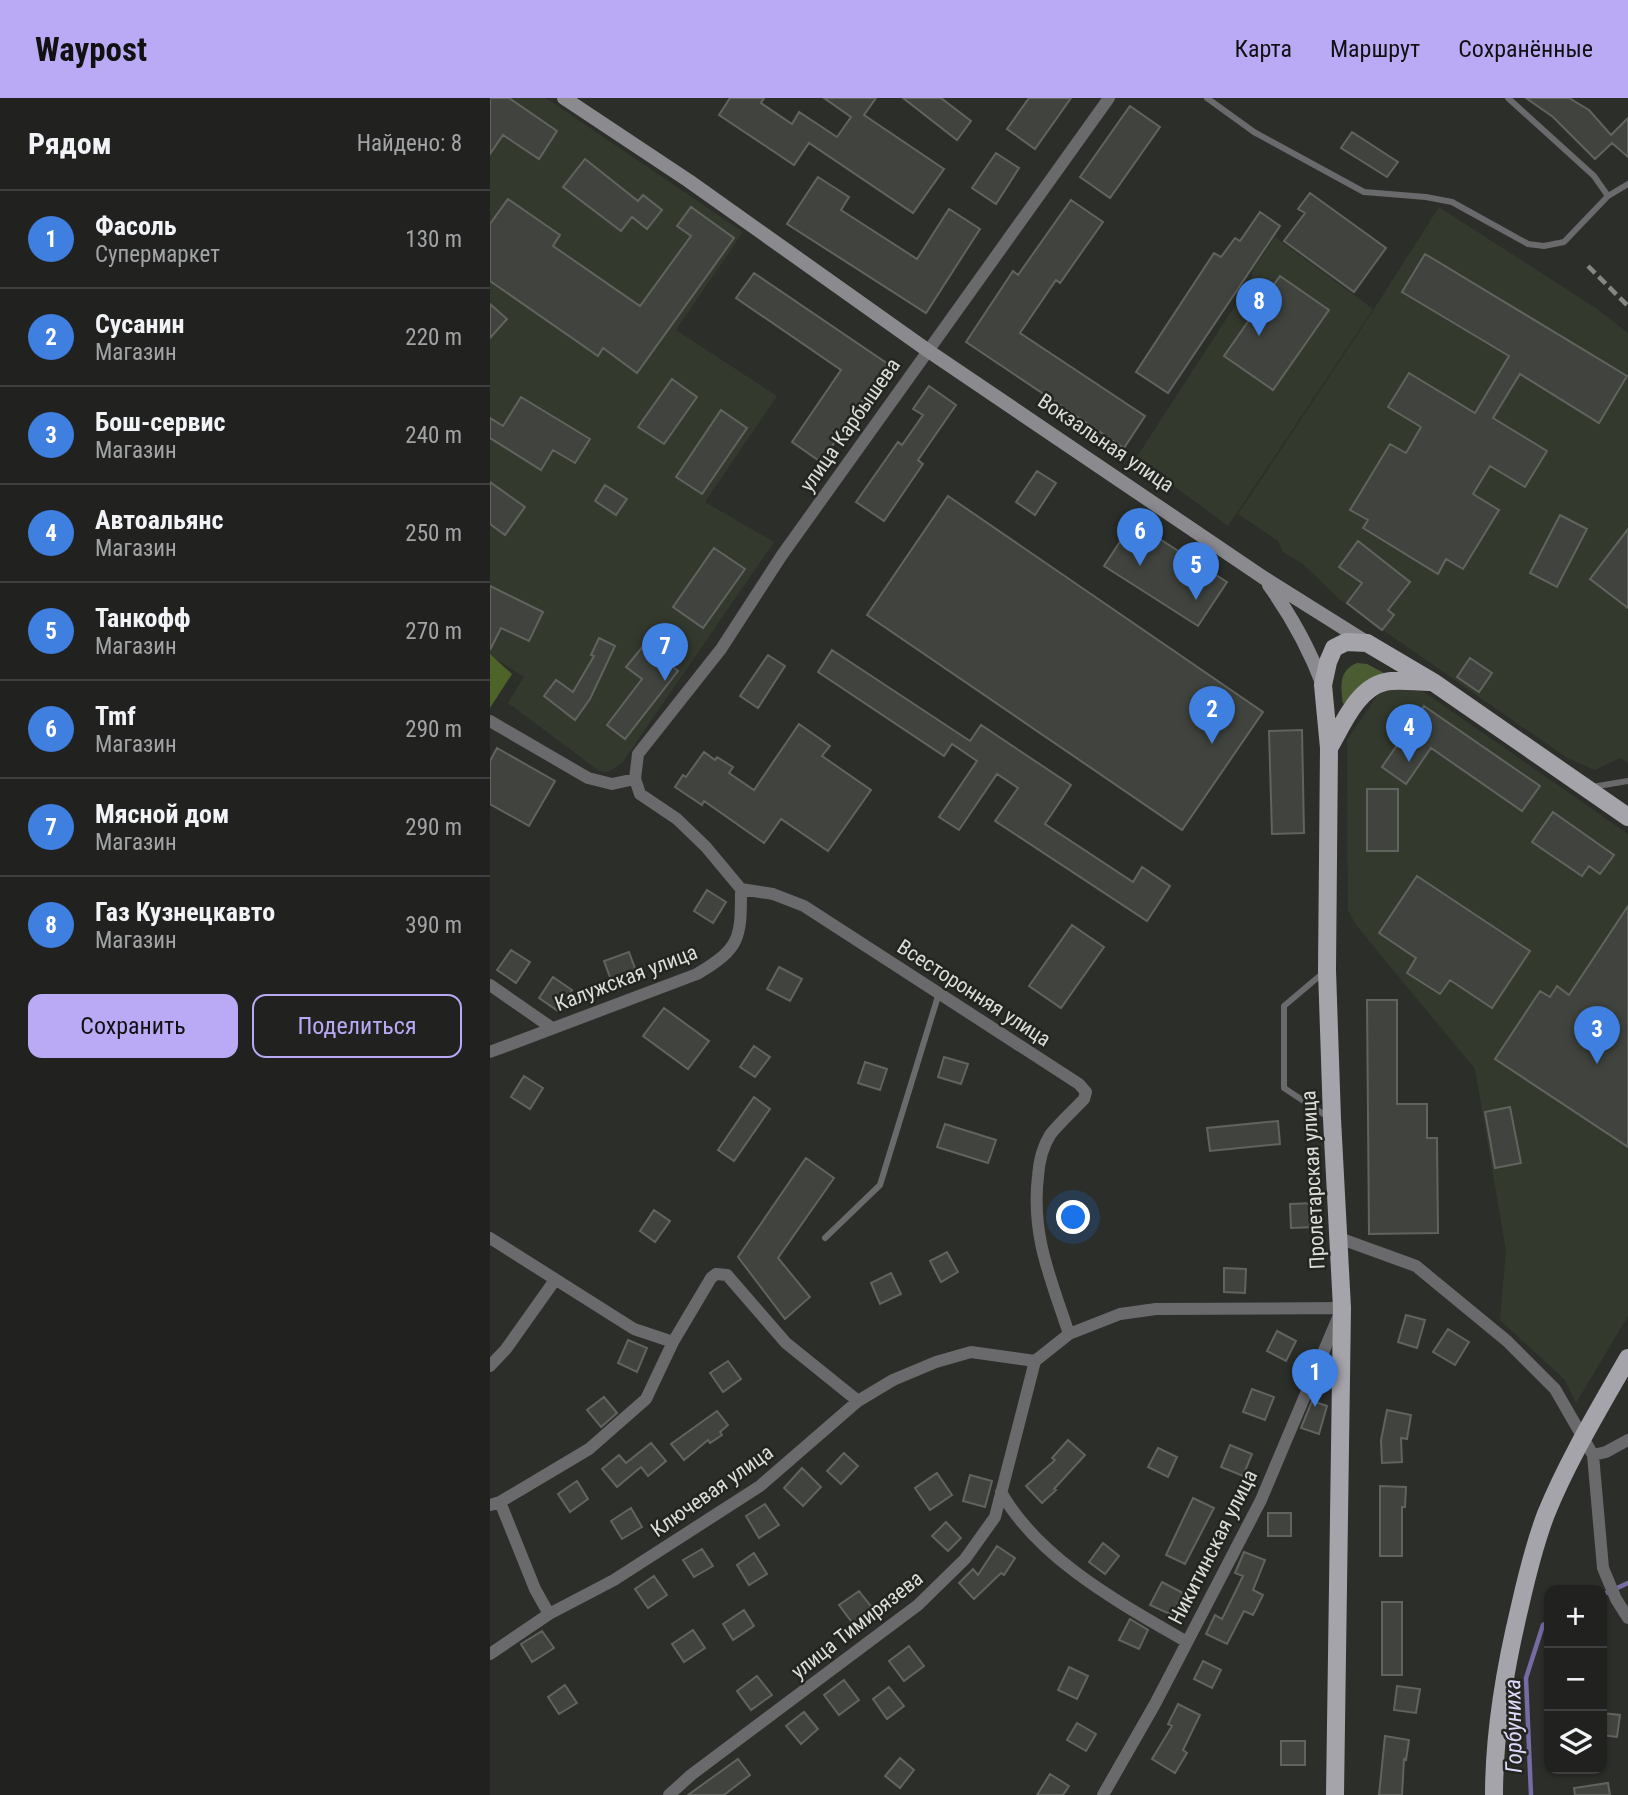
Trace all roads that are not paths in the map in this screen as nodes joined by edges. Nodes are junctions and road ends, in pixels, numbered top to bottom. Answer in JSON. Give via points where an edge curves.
{"nodes":[{"id":1,"x":564,"y":98,"type":"edge"},
{"id":2,"x":1110,"y":98,"type":"edge"},
{"id":3,"x":1207,"y":98,"type":"edge"},
{"id":4,"x":1508,"y":98,"type":"edge"},
{"id":5,"x":1628,"y":184,"type":"edge"},
{"id":6,"x":1608,"y":196,"type":"junction"},
{"id":7,"x":927,"y":350,"type":"junction"},
{"id":8,"x":1264,"y":578,"type":"junction"},
{"id":9,"x":1367,"y":643,"type":"junction"},
{"id":10,"x":1433,"y":682,"type":"junction"},
{"id":11,"x":1323,"y":685,"type":"junction"},
{"id":12,"x":492,"y":725,"type":"edge"},
{"id":13,"x":1329,"y":748,"type":"junction"},
{"id":14,"x":635,"y":779,"type":"junction"},
{"id":15,"x":1628,"y":781,"type":"edge"},
{"id":16,"x":1585,"y":788,"type":"junction"},
{"id":17,"x":1628,"y":817,"type":"edge"},
{"id":18,"x":741,"y":889,"type":"junction"},
{"id":19,"x":1327,"y":970,"type":"junction"},
{"id":20,"x":490,"y":985,"type":"edge"},
{"id":21,"x":939,"y":993,"type":"junction"},
{"id":22,"x":552,"y":1028,"type":"junction"},
{"id":23,"x":491,"y":1054,"type":"edge"},
{"id":24,"x":1332,"y":1119,"type":"junction"},
{"id":25,"x":490,"y":1238,"type":"edge"},
{"id":26,"x":825,"y":1238,"type":"dead end"},
{"id":27,"x":1339,"y":1238,"type":"junction"},
{"id":28,"x":555,"y":1280,"type":"junction"},
{"id":29,"x":1342,"y":1308,"type":"junction"},
{"id":30,"x":1069,"y":1335,"type":"junction"},
{"id":31,"x":673,"y":1342,"type":"junction"},
{"id":32,"x":1628,"y":1358,"type":"edge"},
{"id":33,"x":1035,"y":1361,"type":"junction"},
{"id":34,"x":490,"y":1366,"type":"edge"},
{"id":35,"x":858,"y":1401,"type":"junction"},
{"id":36,"x":1584,"y":1436,"type":"junction"},
{"id":37,"x":1628,"y":1440,"type":"edge"},
{"id":38,"x":1593,"y":1455,"type":"junction"},
{"id":39,"x":1001,"y":1492,"type":"junction"},
{"id":40,"x":495,"y":1504,"type":"edge"},
{"id":41,"x":549,"y":1614,"type":"junction"},
{"id":42,"x":1628,"y":1618,"type":"edge"},
{"id":43,"x":1187,"y":1642,"type":"junction"},
{"id":44,"x":490,"y":1654,"type":"edge"},
{"id":45,"x":669,"y":1795,"type":"edge"},
{"id":46,"x":1103,"y":1795,"type":"edge"},
{"id":47,"x":1335,"y":1795,"type":"edge"},
{"id":48,"x":1494,"y":1795,"type":"edge"}],
"edges":[{"from":1,"to":7,"type":"main road","name":"Вокзальная улица"},
{"from":2,"to":7,"type":"street","name":"улица Карбышева"},
{"from":3,"to":6,"type":"lane","via":[[1254,132],[1364,192],[1452,202],[1528,244],[1564,242]]},
{"from":4,"to":6,"type":"lane","via":[[1594,176]]},
{"from":5,"to":6,"type":"lane"},
{"from":7,"to":8,"type":"main road","name":"Вокзальная улица"},
{"from":7,"to":14,"type":"street","name":"улица Карбышева","via":[[782,555],[722,649],[638,754]]},
{"from":8,"to":9,"type":"main road","name":"Вокзальная улица"},
{"from":8,"to":11,"type":"main road","name":"Пролетарская улица","via":[[1293,618]]},
{"from":9,"to":10,"type":"main road","name":"Вокзальная улица"},
{"from":9,"to":11,"type":"main road","via":[[1346,642],[1334,648]]},
{"from":10,"to":13,"type":"main road","via":[[1384,681],[1368,691]]},
{"from":10,"to":16,"type":"main road","name":"Вокзальная улица"},
{"from":11,"to":13,"type":"main road","name":"Пролетарская улица"},
{"from":12,"to":14,"type":"street","via":[[588,778],[612,784]]},
{"from":13,"to":19,"type":"main road","name":"Пролетарская улица"},
{"from":14,"to":18,"type":"street","via":[[640,794],[677,819]]},
{"from":15,"to":16,"type":"lane"},
{"from":16,"to":17,"type":"main road","name":"Вокзальная улица"},
{"from":18,"to":21,"type":"street","name":"Всесторонняя улица","via":[[773,894],[804,906]]},
{"from":18,"to":22,"type":"street","name":"Калужская улица","via":[[741,928],[733,947],[718,962]]},
{"from":19,"to":24,"type":"main road","name":"Пролетарская улица"},
{"from":19,"to":24,"type":"lane","via":[[1284,1006],[1284,1088]]},
{"from":20,"to":22,"type":"street","name":"Калужская улица"},
{"from":21,"to":26,"type":"lane","via":[[880,1185]]},
{"from":21,"to":30,"type":"street","name":"Всесторонняя улица","via":[[1086,1092],[1050,1135],[1040,1157],[1037,1183],[1035,1218],[1042,1252]]},
{"from":22,"to":23,"type":"street","name":"Калужская улица"},
{"from":24,"to":27,"type":"main road","name":"Пролетарская улица"},
{"from":25,"to":28,"type":"street"},
{"from":27,"to":29,"type":"main road","name":"Пролетарская улица"},
{"from":27,"to":36,"type":"street","via":[[1416,1266],[1507,1341],[1555,1389]]},
{"from":28,"to":31,"type":"street","via":[[634,1329]]},
{"from":28,"to":34,"type":"street"},
{"from":29,"to":30,"type":"street","via":[[1156,1309],[1120,1314]]},
{"from":29,"to":43,"type":"street","name":"Никитинская улица","via":[[1261,1500]]},
{"from":29,"to":47,"type":"main road","name":"Пролетарская улица"},
{"from":30,"to":33,"type":"street"},
{"from":31,"to":35,"type":"street","via":[[711,1278],[727,1275],[786,1343]]},
{"from":31,"to":40,"type":"street","via":[[646,1399],[589,1449]]},
{"from":32,"to":36,"type":"main road"},
{"from":33,"to":35,"type":"street","name":"Ключевая улица","via":[[971,1352],[893,1380]]},
{"from":33,"to":39,"type":"street","name":"улица Тимирязева"},
{"from":35,"to":41,"type":"street","name":"Ключевая улица","via":[[760,1486],[614,1580]]},
{"from":36,"to":38,"type":"street"},
{"from":36,"to":48,"type":"main road","via":[[1546,1514],[1527,1577],[1497,1724]]},
{"from":37,"to":38,"type":"street"},
{"from":38,"to":42,"type":"street","via":[[1603,1568]]},
{"from":39,"to":43,"type":"street","via":[[1011,1511],[1047,1549],[1116,1600]]},
{"from":39,"to":45,"type":"street","name":"улица Тимирязева","via":[[995,1517],[965,1559],[918,1605]]},
{"from":40,"to":41,"type":"street"},
{"from":41,"to":44,"type":"street","name":"Ключевая улица"},
{"from":43,"to":46,"type":"street","name":"Никитинская улица"}]}
